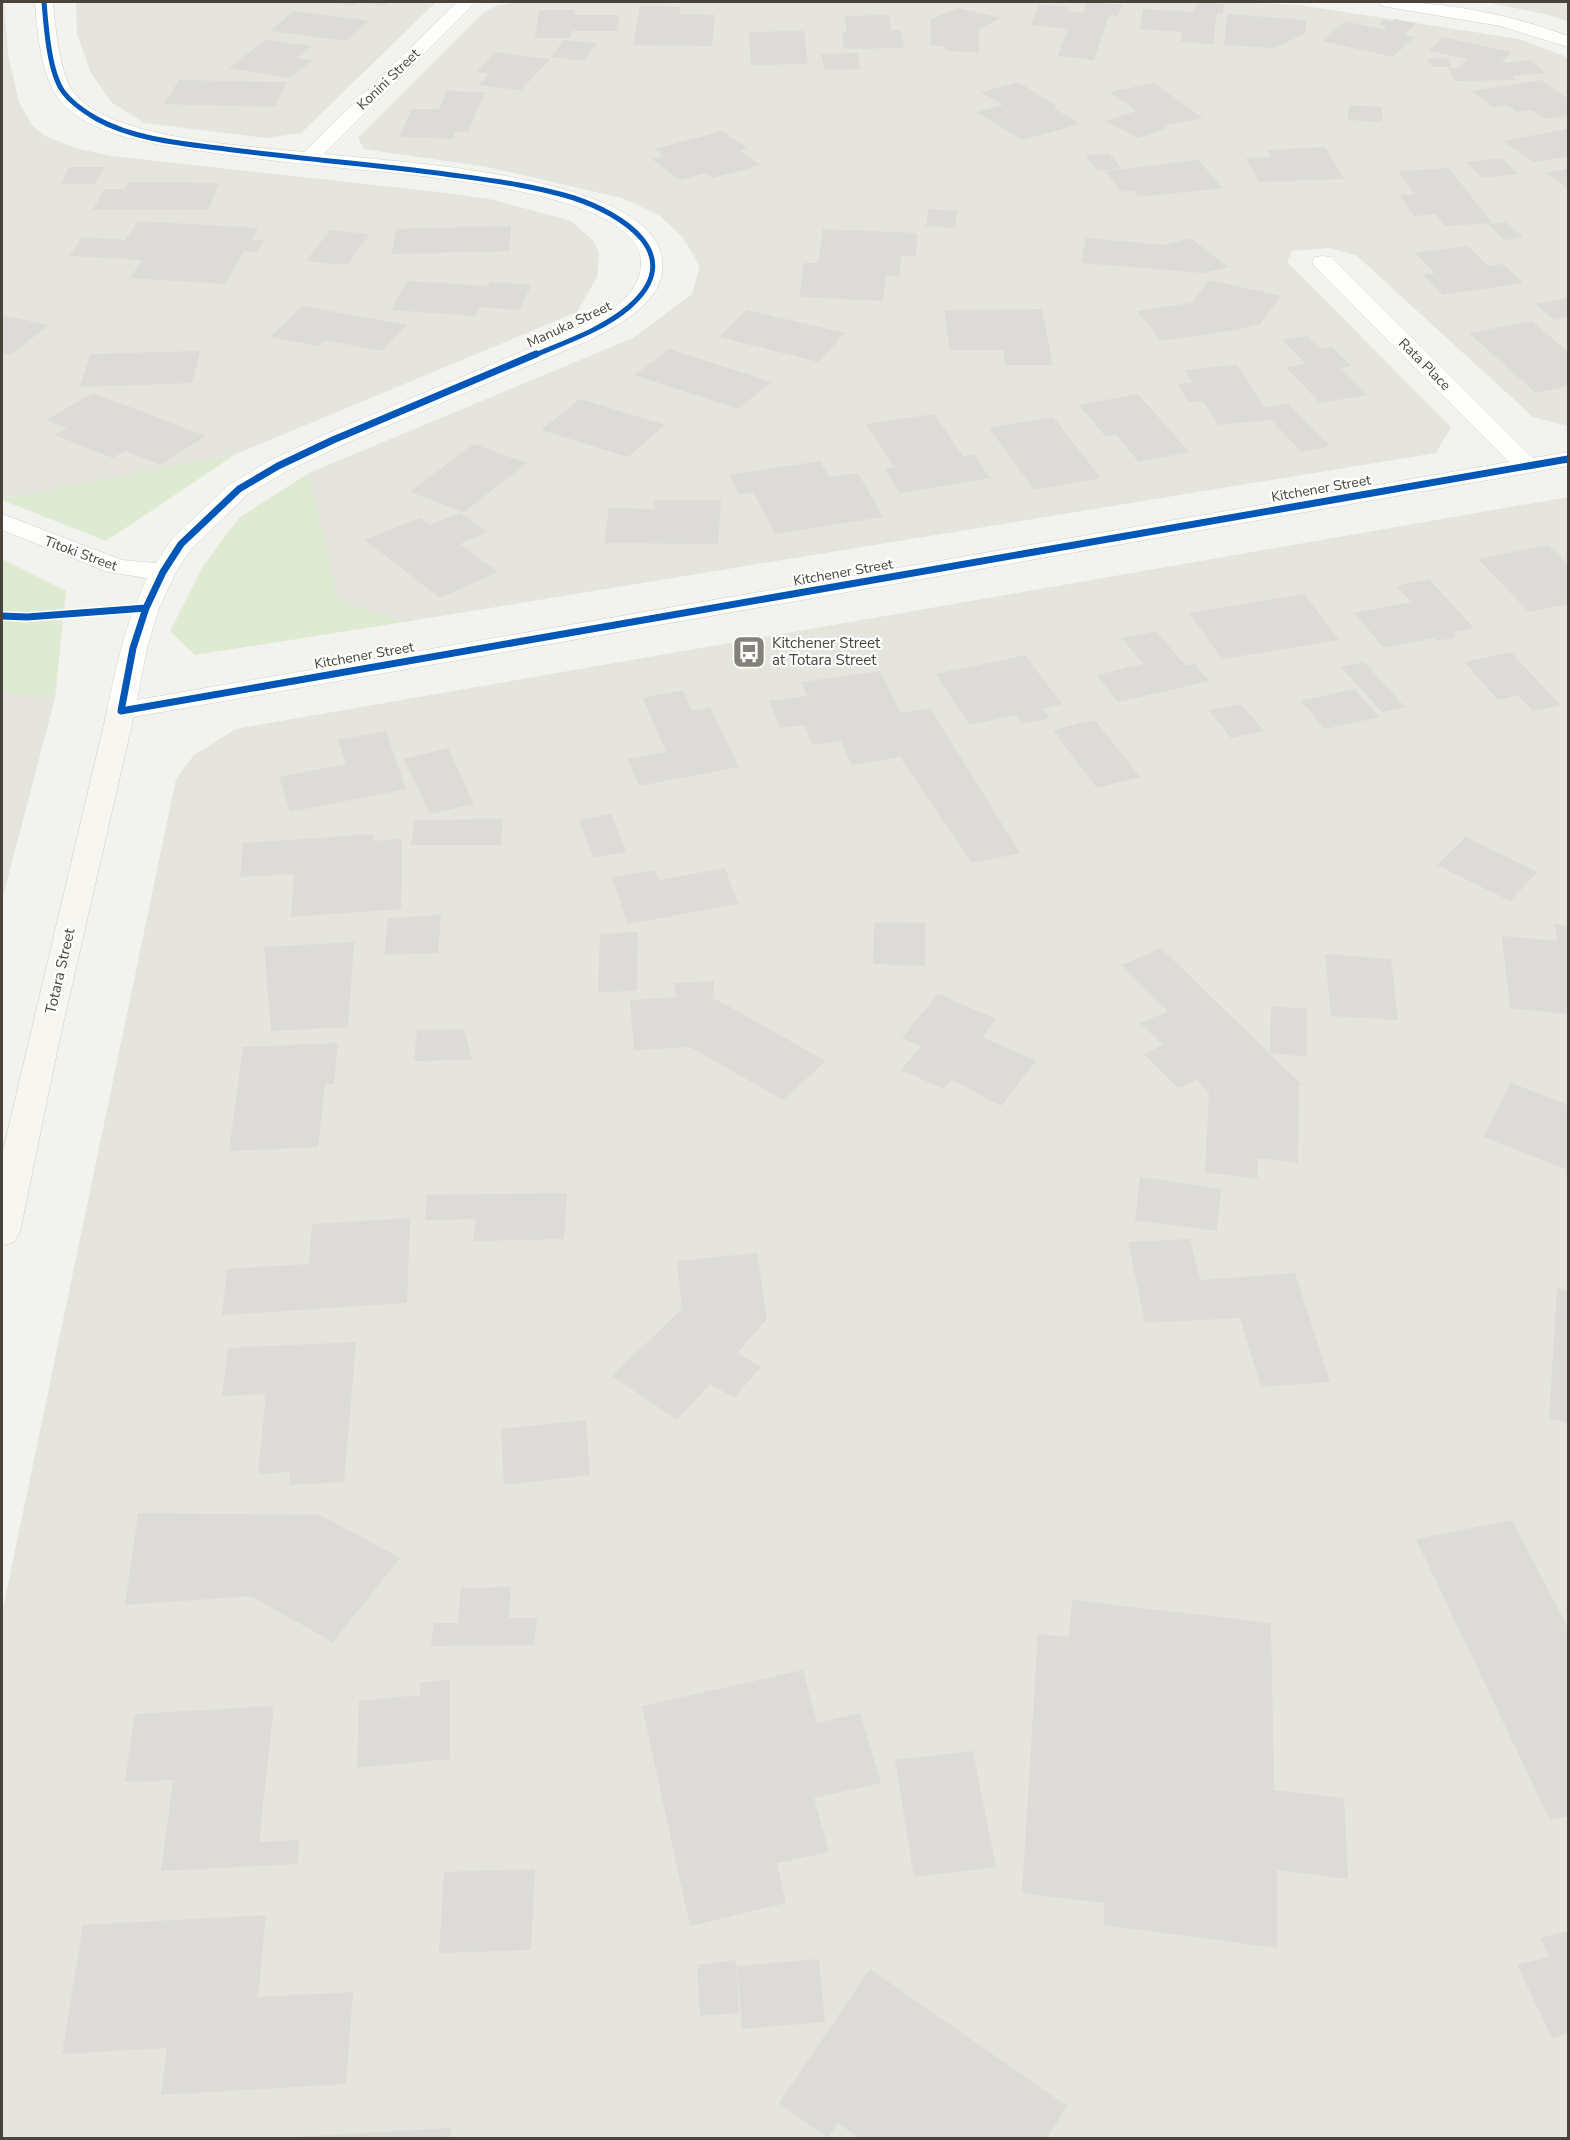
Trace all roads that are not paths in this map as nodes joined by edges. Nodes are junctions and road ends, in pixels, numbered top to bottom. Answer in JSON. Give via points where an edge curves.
{"nodes":[{"id":1,"x":44,"y":2,"type":"edge"},
{"id":2,"x":467,"y":2,"type":"edge"},
{"id":3,"x":1388,"y":2,"type":"edge"},
{"id":4,"x":1569,"y":42,"type":"edge"},
{"id":5,"x":310,"y":157,"type":"junction"},
{"id":6,"x":1323,"y":262,"type":"dead end"},
{"id":7,"x":1569,"y":459,"type":"edge"},
{"id":8,"x":1527,"y":466,"type":"junction"},
{"id":9,"x":2,"y":521,"type":"edge"},
{"id":10,"x":163,"y":572,"type":"junction"},
{"id":11,"x":122,"y":711,"type":"junction"},
{"id":12,"x":2,"y":1232,"type":"edge"}],
"edges":[{"from":1,"to":5,"type":"street","name":"Manuka Street","via":[[45,21],[63,90],[97,119],[152,137]]},
{"from":2,"to":5,"type":"street","name":"Konini Street"},
{"from":3,"to":4,"type":"street","via":[[1493,19]]},
{"from":5,"to":10,"type":"street","name":"Manuka Street","via":[[480,179],[574,198],[605,210],[645,240],[653,256],[649,281],[645,291],[622,314],[584,334],[333,440],[239,489],[181,544]]},
{"from":6,"to":8,"type":"street","name":"Rata Place"},
{"from":7,"to":8,"type":"street","name":"Kitchener Street"},
{"from":8,"to":11,"type":"street","name":"Kitchener Street"},
{"from":9,"to":10,"type":"street","name":"Titoki Street","via":[[117,567]]},
{"from":10,"to":11,"type":"street","name":"Manuka Street","via":[[133,648]]},
{"from":11,"to":12,"type":"street","name":"Totara Street"}]}
